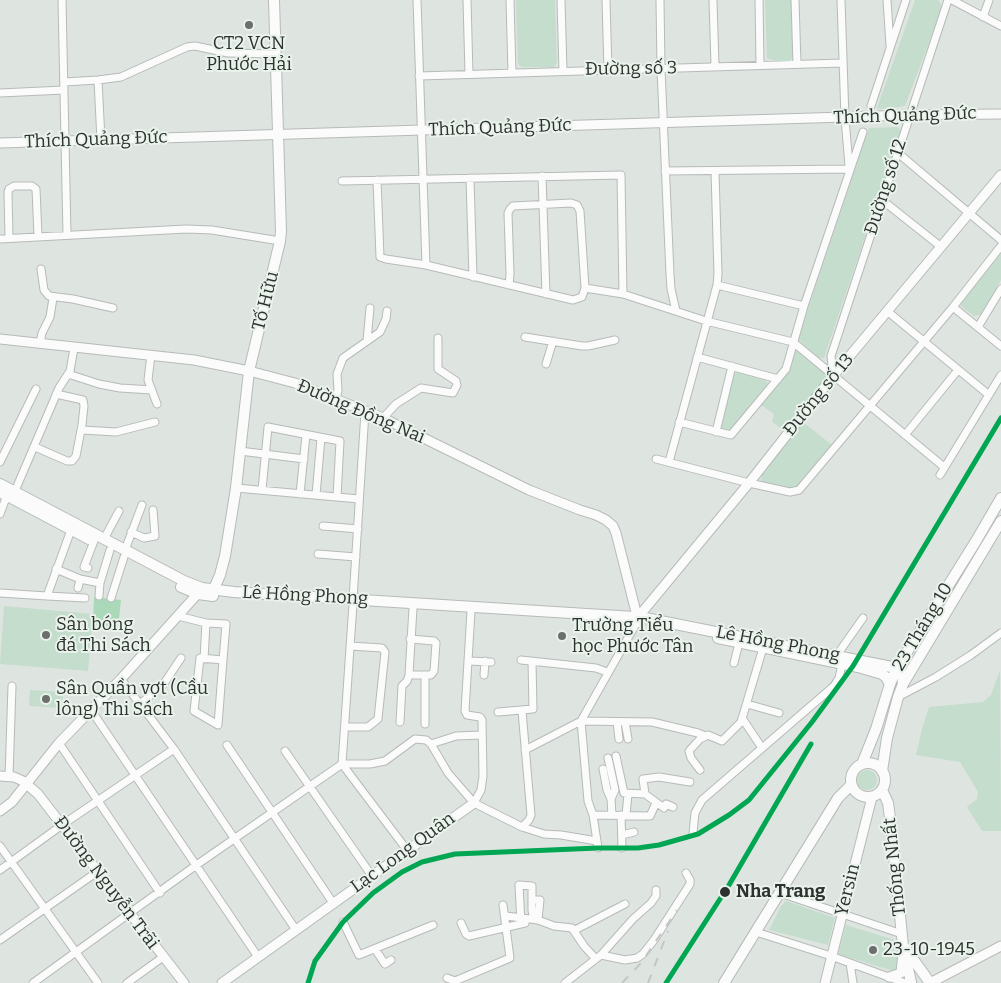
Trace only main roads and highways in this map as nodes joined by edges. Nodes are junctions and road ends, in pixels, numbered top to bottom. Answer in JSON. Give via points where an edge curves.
{"nodes":[{"id":1,"x":274,"y":0,"type":"edge"},
{"id":2,"x":0,"y":484,"type":"edge"},
{"id":3,"x":7,"y":493,"type":"edge"},
{"id":4,"x":1001,"y":498,"type":"edge"},
{"id":5,"x":1001,"y":521,"type":"edge"},
{"id":6,"x":976,"y":541,"type":"junction"},
{"id":7,"x":986,"y":547,"type":"junction"},
{"id":8,"x":124,"y":554,"type":"junction"},
{"id":9,"x":212,"y":593,"type":"junction"},
{"id":10,"x":353,"y":602,"type":"junction"},
{"id":11,"x":471,"y":609,"type":"junction"},
{"id":12,"x":637,"y":619,"type":"junction"},
{"id":13,"x":841,"y":659,"type":"junction"},
{"id":14,"x":898,"y":668,"type":"junction"},
{"id":15,"x":890,"y":684,"type":"junction"},
{"id":16,"x":903,"y":684,"type":"junction"},
{"id":17,"x":862,"y":764,"type":"junction"},
{"id":18,"x":882,"y":771,"type":"junction"},
{"id":19,"x":851,"y":785,"type":"junction"},
{"id":20,"x":882,"y":790,"type":"junction"},
{"id":21,"x":903,"y":946,"type":"junction"},
{"id":22,"x":930,"y":982,"type":"edge"},
{"id":23,"x":724,"y":983,"type":"edge"},
{"id":24,"x":909,"y":983,"type":"edge"}],
"edges":[{"from":1,"to":9,"type":"main road","name":"Tố Hữu","via":[[280,241],[249,371],[225,556]]},
{"from":2,"to":3,"type":"main road","name":"Lê Hồng Phong"},
{"from":3,"to":8,"type":"main road","name":"Lê Hồng Phong","via":[[71,530]]},
{"from":3,"to":8,"type":"main road","name":"Lê Hồng Phong","via":[[104,539]]},
{"from":4,"to":6,"type":"main road","name":"23 Tháng 10"},
{"from":5,"to":7,"type":"main road","name":"23 Tháng 10"},
{"from":6,"to":7,"type":"main road"},
{"from":6,"to":14,"type":"main road","name":"23 Tháng 10"},
{"from":7,"to":16,"type":"main road","name":"23 Tháng 10"},
{"from":8,"to":9,"type":"main road","name":"Lê Hồng Phong","via":[[200,591]]},
{"from":9,"to":10,"type":"main road","name":"Lê Hồng Phong"},
{"from":10,"to":11,"type":"main road","name":"Lê Hồng Phong"},
{"from":10,"to":11,"type":"main road","name":"Lê Hồng Phong"},
{"from":11,"to":12,"type":"main road","name":"Lê Hồng Phong"},
{"from":12,"to":13,"type":"main road","name":"Lê Hồng Phong"},
{"from":12,"to":13,"type":"main road","name":"Lê Hồng Phong","via":[[763,648]]},
{"from":13,"to":14,"type":"main road","name":"Lê Hồng Phong"},
{"from":13,"to":15,"type":"main road","name":"Lê Hồng Phong","via":[[882,674]]},
{"from":14,"to":15,"type":"main road","name":"23 Tháng 10"},
{"from":14,"to":16,"type":"main road"},
{"from":15,"to":17,"type":"main road","name":"23 Tháng 10"},
{"from":16,"to":18,"type":"main road","name":"23 Tháng 10","via":[[887,738]]},
{"from":17,"to":18,"type":"main road","via":[[872,764]]},
{"from":17,"to":19,"type":"main road","via":[[852,774]]},
{"from":18,"to":20,"type":"main road","via":[[885,783]]},
{"from":19,"to":20,"type":"main road","via":[[860,796],[872,797]]},
{"from":19,"to":23,"type":"main road","via":[[838,798]]},
{"from":20,"to":21,"type":"main road","name":"Thống Nhất","via":[[891,825]]},
{"from":21,"to":22,"type":"main road"},
{"from":21,"to":24,"type":"main road","name":"Thống Nhất"},
{"from":22,"to":24,"type":"main road","via":[[920,976]]}]}
